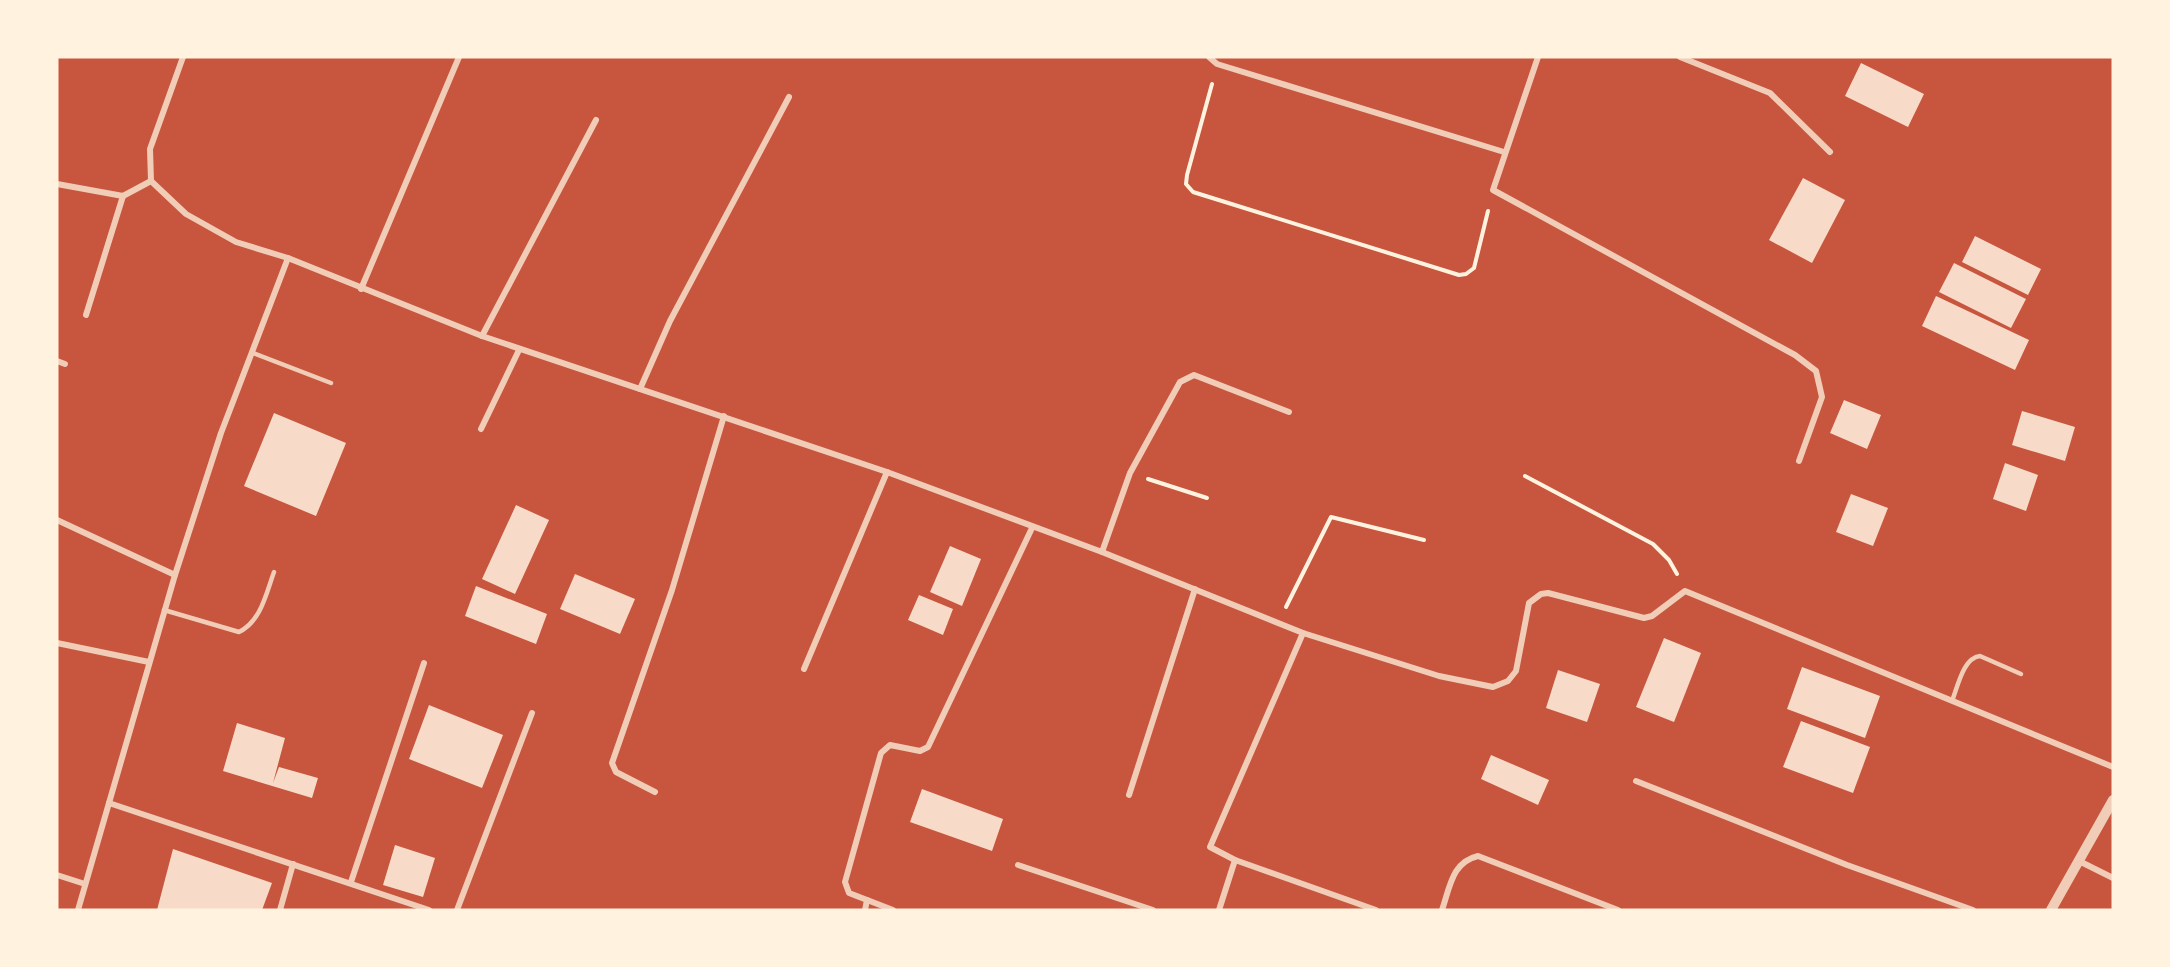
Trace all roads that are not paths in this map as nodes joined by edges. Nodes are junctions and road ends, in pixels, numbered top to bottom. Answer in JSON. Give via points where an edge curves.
{"nodes":[{"id":1,"x":183,"y":57,"type":"edge"},
{"id":2,"x":459,"y":57,"type":"edge"},
{"id":3,"x":1209,"y":57,"type":"edge"},
{"id":4,"x":1538,"y":57,"type":"edge"},
{"id":5,"x":1680,"y":57,"type":"edge"},
{"id":6,"x":789,"y":97,"type":"dead end"},
{"id":7,"x":596,"y":120,"type":"dead end"},
{"id":8,"x":1504,"y":152,"type":"junction"},
{"id":9,"x":1830,"y":152,"type":"dead end"},
{"id":10,"x":151,"y":181,"type":"junction"},
{"id":11,"x":57,"y":184,"type":"edge"},
{"id":12,"x":123,"y":195,"type":"junction"},
{"id":13,"x":288,"y":258,"type":"junction"},
{"id":14,"x":361,"y":289,"type":"junction"},
{"id":15,"x":86,"y":315,"type":"dead end"},
{"id":16,"x":482,"y":336,"type":"junction"},
{"id":17,"x":519,"y":350,"type":"junction"},
{"id":18,"x":253,"y":354,"type":"junction"},
{"id":19,"x":57,"y":361,"type":"edge"},
{"id":20,"x":65,"y":364,"type":"dead end"},
{"id":21,"x":331,"y":383,"type":"dead end"},
{"id":22,"x":640,"y":389,"type":"junction"},
{"id":23,"x":1289,"y":412,"type":"dead end"},
{"id":24,"x":724,"y":416,"type":"junction"},
{"id":25,"x":481,"y":429,"type":"dead end"},
{"id":26,"x":1799,"y":461,"type":"dead end"},
{"id":27,"x":887,"y":472,"type":"junction"},
{"id":28,"x":57,"y":520,"type":"edge"},
{"id":29,"x":1032,"y":528,"type":"junction"},
{"id":30,"x":1102,"y":552,"type":"junction"},
{"id":31,"x":274,"y":572,"type":"dead end"},
{"id":32,"x":175,"y":575,"type":"junction"},
{"id":33,"x":1195,"y":589,"type":"junction"},
{"id":34,"x":164,"y":610,"type":"junction"},
{"id":35,"x":1303,"y":633,"type":"junction"},
{"id":36,"x":57,"y":643,"type":"edge"},
{"id":37,"x":149,"y":662,"type":"junction"},
{"id":38,"x":424,"y":663,"type":"dead end"},
{"id":39,"x":804,"y":669,"type":"dead end"},
{"id":40,"x":2021,"y":674,"type":"dead end"},
{"id":41,"x":1952,"y":701,"type":"junction"},
{"id":42,"x":532,"y":713,"type":"dead end"},
{"id":43,"x":2113,"y":767,"type":"edge"},
{"id":44,"x":1636,"y":781,"type":"dead end"},
{"id":45,"x":655,"y":792,"type":"dead end"},
{"id":46,"x":1129,"y":795,"type":"dead end"},
{"id":47,"x":2113,"y":800,"type":"edge"},
{"id":48,"x":109,"y":802,"type":"junction"},
{"id":49,"x":1235,"y":860,"type":"junction"},
{"id":50,"x":2079,"y":861,"type":"junction"},
{"id":51,"x":293,"y":864,"type":"junction"},
{"id":52,"x":1018,"y":865,"type":"dead end"},
{"id":53,"x":57,"y":875,"type":"edge"},
{"id":54,"x":2113,"y":878,"type":"edge"},
{"id":55,"x":351,"y":882,"type":"junction"},
{"id":56,"x":85,"y":884,"type":"junction"},
{"id":57,"x":867,"y":900,"type":"junction"},
{"id":58,"x":78,"y":910,"type":"edge"},
{"id":59,"x":280,"y":910,"type":"edge"},
{"id":60,"x":429,"y":910,"type":"edge"},
{"id":61,"x":457,"y":910,"type":"edge"},
{"id":62,"x":865,"y":910,"type":"edge"},
{"id":63,"x":892,"y":910,"type":"edge"},
{"id":64,"x":1153,"y":910,"type":"edge"},
{"id":65,"x":1219,"y":910,"type":"edge"},
{"id":66,"x":1376,"y":910,"type":"edge"},
{"id":67,"x":1442,"y":910,"type":"edge"},
{"id":68,"x":1618,"y":910,"type":"edge"},
{"id":69,"x":1973,"y":910,"type":"edge"},
{"id":70,"x":2051,"y":910,"type":"edge"}],
"edges":[{"from":1,"to":10,"type":"street","via":[[150,149]]},
{"from":2,"to":14,"type":"street"},
{"from":3,"to":8,"type":"street","via":[[1217,64]]},
{"from":4,"to":8,"type":"street"},
{"from":5,"to":9,"type":"street","via":[[1770,93]]},
{"from":6,"to":22,"type":"street","via":[[670,321]]},
{"from":7,"to":16,"type":"street"},
{"from":8,"to":26,"type":"street","via":[[1493,190],[1785,350],[1816,371],[1822,397]]},
{"from":10,"to":12,"type":"street"},
{"from":10,"to":13,"type":"street","via":[[186,214],[211,229],[236,242]]},
{"from":11,"to":12,"type":"street"},
{"from":12,"to":15,"type":"street"},
{"from":13,"to":14,"type":"street"},
{"from":13,"to":18,"type":"street"},
{"from":14,"to":16,"type":"street"},
{"from":16,"to":17,"type":"street"},
{"from":17,"to":22,"type":"street"},
{"from":17,"to":25,"type":"street"},
{"from":18,"to":21,"type":"lane"},
{"from":18,"to":32,"type":"street","via":[[225,422]]},
{"from":19,"to":20,"type":"street"},
{"from":22,"to":24,"type":"street"},
{"from":23,"to":30,"type":"street","via":[[1194,375],[1185,379],[1130,473]]},
{"from":24,"to":27,"type":"street"},
{"from":24,"to":45,"type":"street","via":[[672,590],[612,763],[616,772]]},
{"from":27,"to":29,"type":"street"},
{"from":27,"to":39,"type":"street"},
{"from":28,"to":32,"type":"street"},
{"from":29,"to":30,"type":"street"},
{"from":29,"to":57,"type":"street","via":[[928,747],[920,751],[890,745],[880,753],[845,882],[849,893]]},
{"from":30,"to":33,"type":"street"},
{"from":31,"to":34,"type":"lane","via":[[256,618],[239,632]]},
{"from":32,"to":34,"type":"street"},
{"from":33,"to":35,"type":"street"},
{"from":33,"to":46,"type":"street"},
{"from":34,"to":37,"type":"street"},
{"from":35,"to":41,"type":"street","via":[[1439,676],[1493,687],[1508,681],[1516,671],[1529,603],[1541,594],[1644,618],[1685,591]]},
{"from":35,"to":49,"type":"street","via":[[1211,843],[1212,850]]},
{"from":36,"to":37,"type":"street"},
{"from":37,"to":48,"type":"street"},
{"from":38,"to":55,"type":"street"},
{"from":40,"to":41,"type":"lane","via":[[1974,657],[1967,663]]},
{"from":41,"to":43,"type":"street"},
{"from":42,"to":61,"type":"street"},
{"from":44,"to":69,"type":"street","via":[[1847,865]]},
{"from":47,"to":50,"type":"street"},
{"from":48,"to":51,"type":"street"},
{"from":48,"to":56,"type":"street"},
{"from":49,"to":65,"type":"street"},
{"from":49,"to":66,"type":"street"},
{"from":50,"to":54,"type":"street"},
{"from":50,"to":70,"type":"street"},
{"from":51,"to":55,"type":"street"},
{"from":51,"to":59,"type":"street"},
{"from":52,"to":64,"type":"street"},
{"from":53,"to":56,"type":"street"},
{"from":55,"to":60,"type":"street"},
{"from":56,"to":58,"type":"street"},
{"from":57,"to":62,"type":"street"},
{"from":57,"to":63,"type":"street"},
{"from":67,"to":68,"type":"street","via":[[1457,867],[1465,859],[1478,856]]}]}
